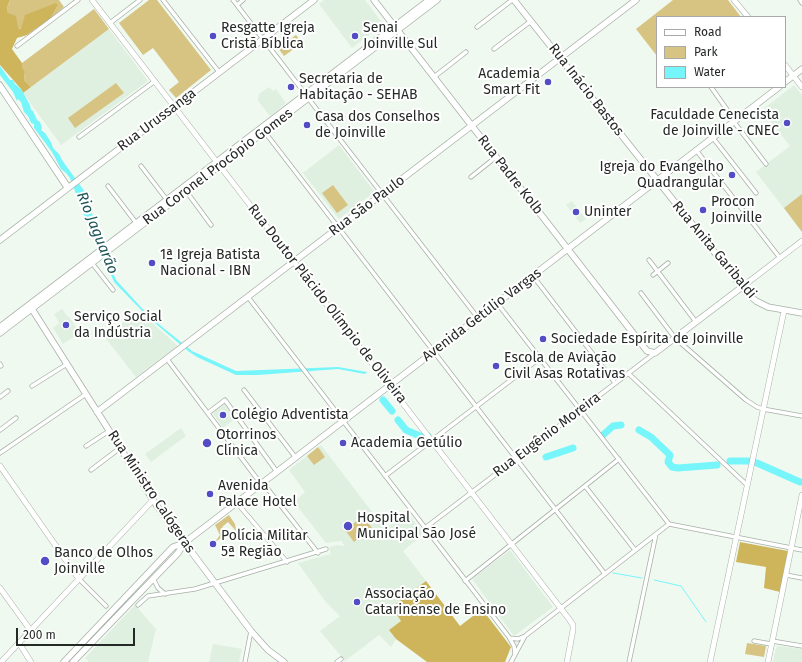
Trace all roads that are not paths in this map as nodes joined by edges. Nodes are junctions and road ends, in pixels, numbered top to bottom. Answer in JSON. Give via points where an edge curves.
{"nodes":[{"id":1,"x":78,"y":0,"type":"edge"},
{"id":2,"x":92,"y":0,"type":"edge"},
{"id":3,"x":140,"y":0,"type":"edge"},
{"id":4,"x":164,"y":0,"type":"edge"},
{"id":5,"x":233,"y":0,"type":"edge"},
{"id":6,"x":243,"y":0,"type":"edge"},
{"id":7,"x":314,"y":0,"type":"edge"},
{"id":8,"x":374,"y":0,"type":"edge"},
{"id":9,"x":429,"y":0,"type":"edge"},
{"id":10,"x":437,"y":0,"type":"edge"},
{"id":11,"x":513,"y":0,"type":"edge"},
{"id":12,"x":636,"y":0,"type":"edge"},
{"id":13,"x":734,"y":0,"type":"edge"},
{"id":14,"x":800,"y":0,"type":"edge"},
{"id":15,"x":802,"y":2,"type":"edge"},
{"id":16,"x":237,"y":5,"type":"junction"},
{"id":17,"x":747,"y":16,"type":"edge"},
{"id":18,"x":531,"y":21,"type":"junction"},
{"id":19,"x":110,"y":23,"type":"junction"},
{"id":20,"x":477,"y":27,"type":"dead end"},
{"id":21,"x":396,"y":28,"type":"junction"},
{"id":22,"x":263,"y":39,"type":"junction"},
{"id":23,"x":17,"y":46,"type":"dead end"},
{"id":24,"x":494,"y":49,"type":"dead end"},
{"id":25,"x":466,"y":52,"type":"dead end"},
{"id":26,"x":560,"y":58,"type":"junction"},
{"id":27,"x":786,"y":66,"type":"edge"},
{"id":28,"x":802,"y":69,"type":"edge"},
{"id":29,"x":219,"y":72,"type":"junction"},
{"id":30,"x":794,"y":76,"type":"junction"},
{"id":31,"x":434,"y":77,"type":"junction"},
{"id":32,"x":154,"y":81,"type":"junction"},
{"id":33,"x":786,"y":81,"type":"edge"},
{"id":34,"x":0,"y":85,"type":"edge"},
{"id":35,"x":802,"y":87,"type":"edge"},
{"id":36,"x":712,"y":88,"type":"edge"},
{"id":37,"x":778,"y":88,"type":"edge"},
{"id":38,"x":307,"y":96,"type":"junction"},
{"id":39,"x":174,"y":107,"type":"junction"},
{"id":40,"x":734,"y":121,"type":"junction"},
{"id":41,"x":472,"y":126,"type":"junction"},
{"id":42,"x":264,"y":132,"type":"junction"},
{"id":43,"x":79,"y":137,"type":"dead end"},
{"id":44,"x":713,"y":138,"type":"junction"},
{"id":45,"x":696,"y":150,"type":"junction"},
{"id":46,"x":496,"y":157,"type":"junction"},
{"id":47,"x":219,"y":164,"type":"junction"},
{"id":48,"x":766,"y":164,"type":"dead end"},
{"id":49,"x":141,"y":166,"type":"dead end"},
{"id":50,"x":472,"y":177,"type":"dead end"},
{"id":51,"x":657,"y":180,"type":"junction"},
{"id":52,"x":108,"y":186,"type":"dead end"},
{"id":53,"x":69,"y":188,"type":"junction"},
{"id":54,"x":186,"y":191,"type":"junction"},
{"id":55,"x":756,"y":193,"type":"dead end"},
{"id":56,"x":382,"y":194,"type":"junction"},
{"id":57,"x":167,"y":200,"type":"junction"},
{"id":58,"x":137,"y":224,"type":"junction"},
{"id":59,"x":211,"y":225,"type":"dead end"},
{"id":60,"x":338,"y":228,"type":"junction"},
{"id":61,"x":0,"y":240,"type":"edge"},
{"id":62,"x":802,"y":241,"type":"edge"},
{"id":63,"x":107,"y":249,"type":"junction"},
{"id":64,"x":568,"y":249,"type":"junction"},
{"id":65,"x":100,"y":255,"type":"junction"},
{"id":66,"x":780,"y":258,"type":"junction"},
{"id":67,"x":649,"y":260,"type":"dead end"},
{"id":68,"x":294,"y":262,"type":"junction"},
{"id":69,"x":92,"y":263,"type":"junction"},
{"id":70,"x":668,"y":263,"type":"dead end"},
{"id":71,"x":658,"y":271,"type":"junction"},
{"id":72,"x":653,"y":275,"type":"dead end"},
{"id":73,"x":533,"y":276,"type":"junction"},
{"id":74,"x":742,"y":287,"type":"junction"},
{"id":75,"x":113,"y":290,"type":"dead end"},
{"id":76,"x":641,"y":293,"type":"dead end"},
{"id":77,"x":248,"y":297,"type":"junction"},
{"id":78,"x":497,"y":303,"type":"junction"},
{"id":79,"x":32,"y":309,"type":"junction"},
{"id":80,"x":784,"y":310,"type":"junction"},
{"id":81,"x":802,"y":313,"type":"edge"},
{"id":82,"x":478,"y":318,"type":"junction"},
{"id":83,"x":696,"y":322,"type":"junction"},
{"id":84,"x":1,"y":324,"type":"edge"},
{"id":85,"x":0,"y":333,"type":"edge"},
{"id":86,"x":675,"y":338,"type":"junction"},
{"id":87,"x":647,"y":351,"type":"junction"},
{"id":88,"x":434,"y":352,"type":"junction"},
{"id":89,"x":654,"y":353,"type":"junction"},
{"id":90,"x":540,"y":358,"type":"junction"},
{"id":91,"x":167,"y":359,"type":"junction"},
{"id":92,"x":648,"y":359,"type":"junction"},
{"id":93,"x":67,"y":364,"type":"junction"},
{"id":94,"x":628,"y":373,"type":"junction"},
{"id":95,"x":616,"y":383,"type":"junction"},
{"id":96,"x":32,"y":386,"type":"dead end"},
{"id":97,"x":390,"y":386,"type":"junction"},
{"id":98,"x":244,"y":390,"type":"dead end"},
{"id":99,"x":8,"y":391,"type":"dead end"},
{"id":100,"x":86,"y":394,"type":"junction"},
{"id":101,"x":0,"y":397,"type":"edge"},
{"id":102,"x":476,"y":407,"type":"junction"},
{"id":103,"x":763,"y":409,"type":"junction"},
{"id":104,"x":580,"y":410,"type":"junction"},
{"id":105,"x":97,"y":412,"type":"junction"},
{"id":106,"x":208,"y":413,"type":"junction"},
{"id":107,"x":802,"y":416,"type":"edge"},
{"id":108,"x":16,"y":418,"type":"dead end"},
{"id":109,"x":343,"y":422,"type":"junction"},
{"id":110,"x":0,"y":430,"type":"edge"},
{"id":111,"x":109,"y":431,"type":"junction"},
{"id":112,"x":432,"y":440,"type":"junction"},
{"id":113,"x":86,"y":446,"type":"dead end"},
{"id":114,"x":120,"y":448,"type":"junction"},
{"id":115,"x":0,"y":453,"type":"edge"},
{"id":116,"x":296,"y":458,"type":"junction"},
{"id":117,"x":516,"y":459,"type":"junction"},
{"id":118,"x":619,"y":459,"type":"junction"},
{"id":119,"x":0,"y":466,"type":"edge"},
{"id":120,"x":91,"y":470,"type":"dead end"},
{"id":121,"x":277,"y":472,"type":"junction"},
{"id":122,"x":385,"y":476,"type":"junction"},
{"id":123,"x":262,"y":484,"type":"junction"},
{"id":124,"x":747,"y":485,"type":"junction"},
{"id":125,"x":585,"y":486,"type":"junction"},
{"id":126,"x":472,"y":493,"type":"junction"},
{"id":127,"x":802,"y":496,"type":"edge"},
{"id":128,"x":153,"y":500,"type":"junction"},
{"id":129,"x":237,"y":503,"type":"junction"},
{"id":130,"x":555,"y":510,"type":"junction"},
{"id":131,"x":669,"y":524,"type":"junction"},
{"id":132,"x":425,"y":528,"type":"junction"},
{"id":133,"x":656,"y":534,"type":"junction"},
{"id":134,"x":736,"y":537,"type":"junction"},
{"id":135,"x":184,"y":543,"type":"junction"},
{"id":136,"x":511,"y":544,"type":"junction"},
{"id":137,"x":791,"y":548,"type":"junction"},
{"id":138,"x":326,"y":549,"type":"dead end"},
{"id":139,"x":635,"y":550,"type":"junction"},
{"id":140,"x":802,"y":550,"type":"edge"},
{"id":141,"x":318,"y":553,"type":"junction"},
{"id":142,"x":287,"y":562,"type":"junction"},
{"id":143,"x":604,"y":574,"type":"junction"},
{"id":144,"x":786,"y":575,"type":"junction"},
{"id":145,"x":153,"y":578,"type":"junction"},
{"id":146,"x":802,"y":578,"type":"edge"},
{"id":147,"x":79,"y":579,"type":"junction"},
{"id":148,"x":465,"y":581,"type":"junction"},
{"id":149,"x":215,"y":584,"type":"junction"},
{"id":150,"x":0,"y":588,"type":"edge"},
{"id":151,"x":165,"y":594,"type":"junction"},
{"id":152,"x":138,"y":605,"type":"dead end"},
{"id":153,"x":106,"y":606,"type":"dead end"},
{"id":154,"x":561,"y":608,"type":"junction"},
{"id":155,"x":31,"y":631,"type":"junction"},
{"id":156,"x":251,"y":631,"type":"junction"},
{"id":157,"x":525,"y":636,"type":"junction"},
{"id":158,"x":509,"y":637,"type":"junction"},
{"id":159,"x":754,"y":642,"type":"dead end"},
{"id":160,"x":772,"y":642,"type":"junction"},
{"id":161,"x":19,"y":643,"type":"junction"},
{"id":162,"x":802,"y":646,"type":"edge"},
{"id":163,"x":515,"y":654,"type":"junction"},
{"id":164,"x":341,"y":659,"type":"dead end"},
{"id":165,"x":1,"y":662,"type":"edge"},
{"id":166,"x":30,"y":662,"type":"edge"},
{"id":167,"x":64,"y":662,"type":"edge"},
{"id":168,"x":73,"y":662,"type":"edge"},
{"id":169,"x":245,"y":662,"type":"edge"},
{"id":170,"x":284,"y":662,"type":"edge"},
{"id":171,"x":337,"y":662,"type":"edge"},
{"id":172,"x":512,"y":662,"type":"edge"},
{"id":173,"x":567,"y":662,"type":"edge"},
{"id":174,"x":629,"y":662,"type":"edge"},
{"id":175,"x":710,"y":662,"type":"edge"},
{"id":176,"x":768,"y":662,"type":"edge"}],
"edges":[{"from":1,"to":23,"type":"street"},
{"from":2,"to":19,"type":"main road","name":"Rua Doutor Plácido Olímpio de Oliveira"},
{"from":3,"to":19,"type":"street"},
{"from":4,"to":29,"type":"street"},
{"from":5,"to":16,"type":"street"},
{"from":6,"to":16,"type":"street"},
{"from":7,"to":22,"type":"main road","name":"Rua Urussanga"},
{"from":8,"to":21,"type":"main road","name":"Rua Padre Kolb"},
{"from":9,"to":21,"type":"main road","name":"Rua Coronel Procópio Gomes"},
{"from":10,"to":21,"type":"main road","name":"Rua Coronel Procópio Gomes"},
{"from":11,"to":18,"type":"main road","name":"Rua Inácio Bastos"},
{"from":11,"to":20,"type":"street"},
{"from":12,"to":26,"type":"main road","name":"Rua São Paulo"},
{"from":13,"to":17,"type":"main road"},
{"from":14,"to":15,"type":"street"},
{"from":16,"to":22,"type":"street"},
{"from":18,"to":24,"type":"street"},
{"from":18,"to":26,"type":"main road","name":"Rua Inácio Bastos"},
{"from":19,"to":32,"type":"main road","name":"Rua Doutor Plácido Olímpio de Oliveira"},
{"from":21,"to":31,"type":"main road","name":"Rua Padre Kolb"},
{"from":21,"to":38,"type":"main road","name":"Rua Coronel Procópio Gomes"},
{"from":22,"to":29,"type":"main road","name":"Rua Urussanga"},
{"from":22,"to":38,"type":"street"},
{"from":25,"to":31,"type":"street"},
{"from":26,"to":41,"type":"main road","name":"Rua São Paulo"},
{"from":26,"to":51,"type":"main road","name":"Rua Inácio Bastos"},
{"from":27,"to":30,"type":"main road"},
{"from":28,"to":30,"type":"main road"},
{"from":29,"to":39,"type":"main road","name":"Rua Urussanga"},
{"from":30,"to":33,"type":"main road"},
{"from":30,"to":35,"type":"main road"},
{"from":31,"to":41,"type":"main road","name":"Rua Padre Kolb"},
{"from":32,"to":39,"type":"main road","name":"Rua Doutor Plácido Olímpio de Oliveira"},
{"from":32,"to":43,"type":"street"},
{"from":34,"to":53,"type":"street"},
{"from":36,"to":40,"type":"street"},
{"from":37,"to":40,"type":"main road","name":"Avenida Getúlio Vargas"},
{"from":38,"to":42,"type":"main road","name":"Rua Coronel Procópio Gomes"},
{"from":38,"to":47,"type":"main road","name":"Rua Coronel Procópio Gomes"},
{"from":38,"to":56,"type":"street"},
{"from":39,"to":47,"type":"main road","name":"Rua Doutor Plácido Olímpio de Oliveira"},
{"from":39,"to":53,"type":"main road","name":"Rua Urussanga"},
{"from":40,"to":44,"type":"main road","name":"Avenida Getúlio Vargas"},
{"from":40,"to":48,"type":"street"},
{"from":41,"to":46,"type":"main road","name":"Rua Padre Kolb"},
{"from":41,"to":56,"type":"main road","name":"Rua São Paulo"},
{"from":42,"to":47,"type":"main road","name":"Rua Coronel Procópio Gomes"},
{"from":42,"to":60,"type":"street"},
{"from":44,"to":45,"type":"main road","name":"Avenida Getúlio Vargas"},
{"from":44,"to":55,"type":"street"},
{"from":45,"to":51,"type":"main road","name":"Avenida Getúlio Vargas"},
{"from":45,"to":66,"type":"street"},
{"from":46,"to":50,"type":"street"},
{"from":46,"to":64,"type":"main road","name":"Rua Padre Kolb"},
{"from":47,"to":54,"type":"main road","name":"Rua Coronel Procópio Gomes"},
{"from":47,"to":57,"type":"main road","name":"Rua Coronel Procópio Gomes"},
{"from":47,"to":68,"type":"main road","name":"Rua Doutor Plácido Olímpio de Oliveira"},
{"from":49,"to":57,"type":"street"},
{"from":51,"to":64,"type":"main road","name":"Avenida Getúlio Vargas"},
{"from":51,"to":74,"type":"main road","name":"Rua Anita Garibaldi"},
{"from":52,"to":58,"type":"street"},
{"from":53,"to":61,"type":"main road","name":"Rua Urussanga"},
{"from":54,"to":59,"type":"street"},
{"from":54,"to":63,"type":"main road","name":"Rua Coronel Procópio Gomes"},
{"from":56,"to":60,"type":"main road","name":"Rua São Paulo"},
{"from":56,"to":82,"type":"street"},
{"from":57,"to":58,"type":"main road","name":"Rua Coronel Procópio Gomes"},
{"from":58,"to":63,"type":"main road","name":"Rua Coronel Procópio Gomes"},
{"from":60,"to":68,"type":"main road","name":"Rua São Paulo"},
{"from":60,"to":88,"type":"street"},
{"from":62,"to":66,"type":"main road","name":"Rua Eugênio Moreira"},
{"from":63,"to":65,"type":"main road","name":"Rua Coronel Procópio Gomes"},
{"from":64,"to":73,"type":"main road","name":"Avenida Getúlio Vargas"},
{"from":64,"to":87,"type":"main road","name":"Rua Padre Kolb"},
{"from":65,"to":69,"type":"main road","name":"Rua Coronel Procópio Gomes"},
{"from":65,"to":84,"type":"main road","name":"Rua Coronel Procópio Gomes"},
{"from":66,"to":74,"type":"main road","name":"Rua Eugênio Moreira"},
{"from":67,"to":71,"type":"street"},
{"from":68,"to":77,"type":"main road","name":"Rua São Paulo"},
{"from":68,"to":97,"type":"main road","name":"Rua Doutor Plácido Olímpio de Oliveira"},
{"from":69,"to":75,"type":"street"},
{"from":69,"to":79,"type":"main road","name":"Rua Coronel Procópio Gomes"},
{"from":70,"to":71,"type":"street"},
{"from":71,"to":72,"type":"street"},
{"from":71,"to":83,"type":"street"},
{"from":73,"to":78,"type":"main road","name":"Avenida Getúlio Vargas"},
{"from":73,"to":95,"type":"street"},
{"from":74,"to":80,"type":"main road","name":"Rua Anita Garibaldi","via":[[756,301],[768,307]]},
{"from":74,"to":83,"type":"main road","name":"Rua Eugênio Moreira"},
{"from":76,"to":86,"type":"street"},
{"from":77,"to":91,"type":"main road","name":"Rua São Paulo"},
{"from":77,"to":109,"type":"street"},
{"from":78,"to":82,"type":"main road","name":"Avenida Getúlio Vargas"},
{"from":78,"to":90,"type":"street"},
{"from":79,"to":85,"type":"main road","name":"Rua Coronel Procópio Gomes"},
{"from":79,"to":93,"type":"main road","name":"Rua Ministro Calógeras"},
{"from":80,"to":81,"type":"main road","name":"Rua Anita Garibaldi"},
{"from":80,"to":103,"type":"main road"},
{"from":82,"to":88,"type":"main road","name":"Avenida Getúlio Vargas"},
{"from":83,"to":86,"type":"main road","name":"Rua Eugênio Moreira"},
{"from":86,"to":89,"type":"main road","name":"Rua Eugênio Moreira"},
{"from":86,"to":103,"type":"street","via":[[746,400]]},
{"from":87,"to":89,"type":"main road"},
{"from":87,"to":92,"type":"street"},
{"from":88,"to":97,"type":"main road","name":"Avenida Getúlio Vargas"},
{"from":88,"to":102,"type":"street"},
{"from":89,"to":92,"type":"street","name":"Rua Eugênio Moreira"},
{"from":90,"to":102,"type":"street"},
{"from":90,"to":104,"type":"street"},
{"from":91,"to":105,"type":"main road","name":"Rua São Paulo"},
{"from":91,"to":106,"type":"street"},
{"from":92,"to":94,"type":"street","name":"Rua Eugênio Moreira"},
{"from":93,"to":96,"type":"street"},
{"from":93,"to":100,"type":"main road","name":"Rua Ministro Calógeras"},
{"from":94,"to":95,"type":"street","name":"Rua Eugênio Moreira"},
{"from":94,"to":124,"type":"street"},
{"from":95,"to":104,"type":"street","name":"Rua Eugênio Moreira"},
{"from":97,"to":109,"type":"main road","name":"Avenida Getúlio Vargas"},
{"from":97,"to":112,"type":"main road","name":"Rua Doutor Plácido Olímpio de Oliveira"},
{"from":98,"to":116,"type":"street"},
{"from":99,"to":101,"type":"street"},
{"from":100,"to":105,"type":"main road","name":"Rua Ministro Calógeras"},
{"from":100,"to":115,"type":"street"},
{"from":102,"to":112,"type":"street"},
{"from":102,"to":117,"type":"street"},
{"from":103,"to":107,"type":"street"},
{"from":103,"to":124,"type":"main road"},
{"from":104,"to":117,"type":"street","name":"Rua Eugênio Moreira"},
{"from":104,"to":118,"type":"street"},
{"from":105,"to":111,"type":"main road","name":"Rua Ministro Calógeras"},
{"from":106,"to":121,"type":"street","via":[[225,400]]},
{"from":106,"to":123,"type":"street"},
{"from":108,"to":110,"type":"street"},
{"from":109,"to":116,"type":"main road","name":"Avenida Getúlio Vargas"},
{"from":109,"to":122,"type":"street"},
{"from":111,"to":113,"type":"street"},
{"from":111,"to":114,"type":"main road","name":"Rua Ministro Calógeras"},
{"from":112,"to":122,"type":"street"},
{"from":112,"to":126,"type":"main road","name":"Rua Doutor Plácido Olímpio de Oliveira"},
{"from":114,"to":120,"type":"street"},
{"from":114,"to":128,"type":"main road","name":"Rua Ministro Calógeras"},
{"from":116,"to":121,"type":"main road","name":"Avenida Getúlio Vargas"},
{"from":117,"to":126,"type":"street","name":"Rua Eugênio Moreira"},
{"from":117,"to":130,"type":"street"},
{"from":118,"to":125,"type":"street"},
{"from":118,"to":131,"type":"street"},
{"from":119,"to":147,"type":"main road"},
{"from":121,"to":123,"type":"main road","name":"Avenida Getúlio Vargas"},
{"from":122,"to":132,"type":"street"},
{"from":123,"to":129,"type":"main road","name":"Avenida Getúlio Vargas"},
{"from":123,"to":141,"type":"street"},
{"from":124,"to":134,"type":"main road"},
{"from":125,"to":130,"type":"street"},
{"from":125,"to":139,"type":"street"},
{"from":126,"to":132,"type":"street","name":"Rua Eugênio Moreira"},
{"from":126,"to":136,"type":"main road","name":"Rua Doutor Plácido Olímpio de Oliveira"},
{"from":127,"to":137,"type":"main road"},
{"from":128,"to":135,"type":"main road","name":"Rua Ministro Calógeras"},
{"from":128,"to":147,"type":"main road"},
{"from":129,"to":135,"type":"main road","name":"Avenida Getúlio Vargas"},
{"from":129,"to":142,"type":"street"},
{"from":130,"to":136,"type":"street"},
{"from":130,"to":143,"type":"street"},
{"from":131,"to":133,"type":"street"},
{"from":131,"to":134,"type":"street"},
{"from":132,"to":148,"type":"street"},
{"from":133,"to":139,"type":"street"},
{"from":133,"to":174,"type":"street"},
{"from":134,"to":137,"type":"street"},
{"from":134,"to":175,"type":"main road"},
{"from":135,"to":145,"type":"main road","via":[[178,553]]},
{"from":135,"to":149,"type":"main road","name":"Rua Ministro Calógeras"},
{"from":135,"to":167,"type":"main road","via":[[173,548]]},
{"from":136,"to":148,"type":"street"},
{"from":136,"to":154,"type":"main road","name":"Rua Doutor Plácido Olímpio de Oliveira"},
{"from":137,"to":140,"type":"street"},
{"from":137,"to":144,"type":"main road"},
{"from":138,"to":141,"type":"street"},
{"from":139,"to":143,"type":"street"},
{"from":141,"to":142,"type":"street"},
{"from":142,"to":149,"type":"street"},
{"from":143,"to":154,"type":"street"},
{"from":144,"to":146,"type":"street"},
{"from":144,"to":160,"type":"main road"},
{"from":145,"to":151,"type":"street"},
{"from":145,"to":168,"type":"main road"},
{"from":147,"to":153,"type":"street"},
{"from":147,"to":155,"type":"main road"},
{"from":148,"to":158,"type":"street"},
{"from":149,"to":151,"type":"street"},
{"from":149,"to":156,"type":"main road","name":"Rua Ministro Calógeras"},
{"from":150,"to":155,"type":"main road"},
{"from":151,"to":152,"type":"street","via":[[147,596]]},
{"from":154,"to":157,"type":"street"},
{"from":154,"to":173,"type":"main road","name":"Rua Doutor Plácido Olímpio de Oliveira","via":[[574,627]]},
{"from":155,"to":161,"type":"main road"},
{"from":156,"to":169,"type":"street"},
{"from":156,"to":170,"type":"main road","name":"Rua Ministro Calógeras","via":[[268,650]]},
{"from":157,"to":158,"type":"street","via":[[515,639]]},
{"from":157,"to":163,"type":"street"},
{"from":158,"to":163,"type":"street"},
{"from":159,"to":160,"type":"street"},
{"from":160,"to":162,"type":"street"},
{"from":160,"to":176,"type":"main road"},
{"from":161,"to":165,"type":"main road"},
{"from":161,"to":166,"type":"main road"},
{"from":163,"to":172,"type":"street"},
{"from":164,"to":171,"type":"street"}]}
